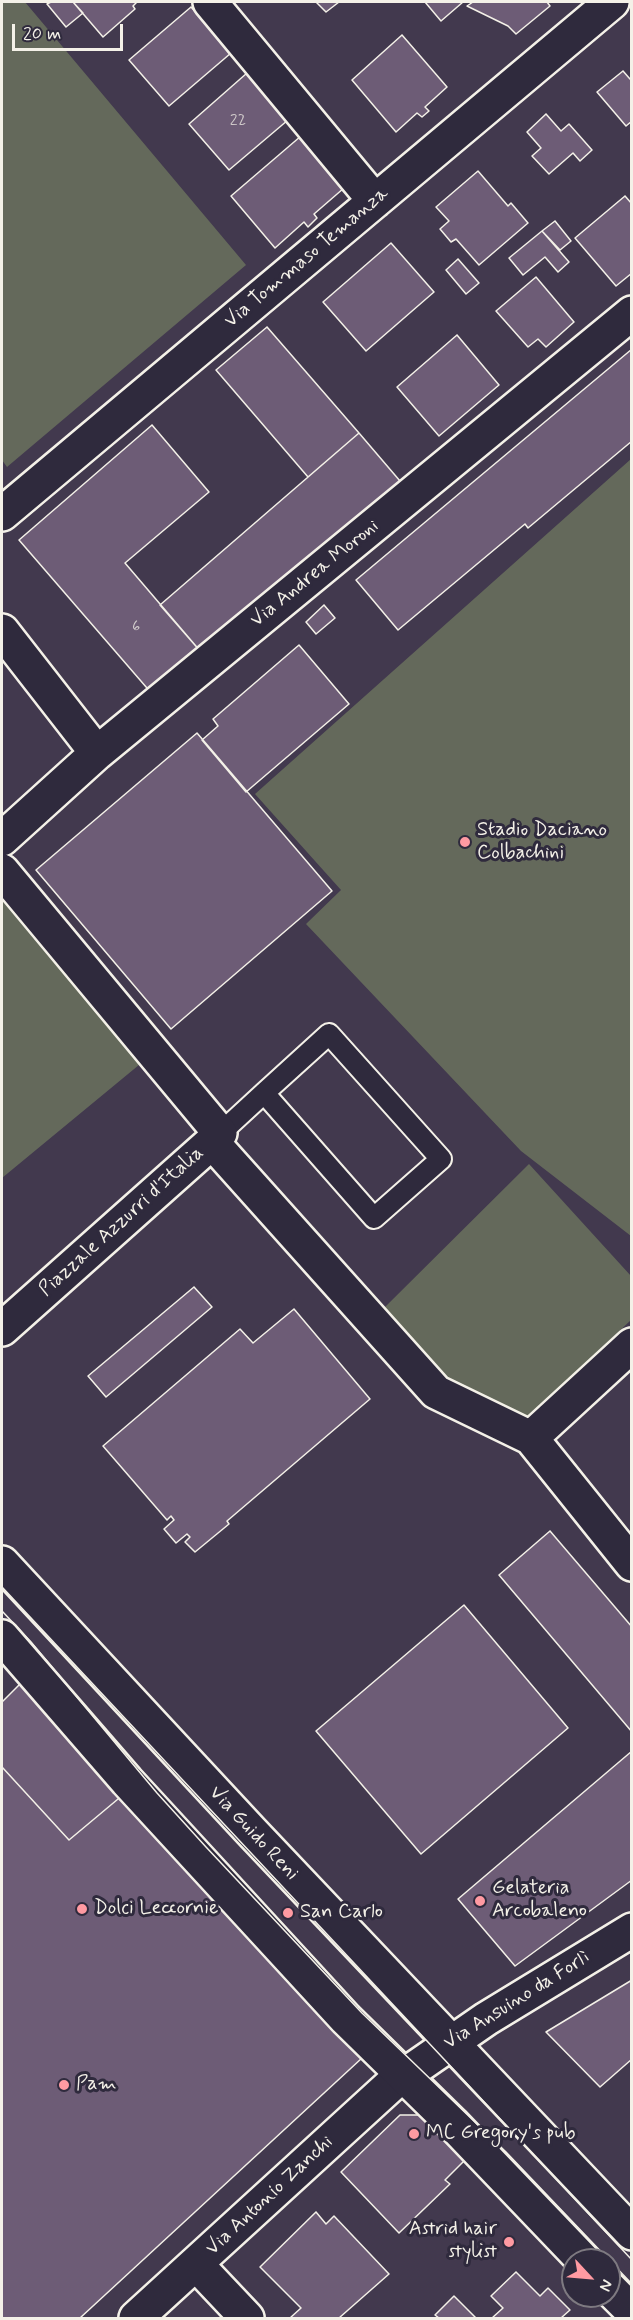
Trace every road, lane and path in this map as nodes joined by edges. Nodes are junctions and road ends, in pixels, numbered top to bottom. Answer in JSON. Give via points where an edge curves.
{"nodes":[{"id":1,"x":210,"y":2,"type":"edge"},
{"id":2,"x":592,"y":8,"type":"edge"},
{"id":3,"x":375,"y":201,"type":"junction"},
{"id":4,"x":632,"y":313,"type":"edge"},
{"id":5,"x":2,"y":514,"type":"edge"},
{"id":6,"x":2,"y":631,"type":"edge"},
{"id":7,"x":97,"y":753,"type":"junction"},
{"id":8,"x":2,"y":839,"type":"edge"},
{"id":9,"x":2,"y":871,"type":"edge"},
{"id":10,"x":264,"y":1092,"type":"junction"},
{"id":11,"x":216,"y":1137,"type":"junction"},
{"id":12,"x":2,"y":1329,"type":"edge"},
{"id":13,"x":632,"y":1344,"type":"edge"},
{"id":14,"x":531,"y":1438,"type":"junction"},
{"id":15,"x":2,"y":1563,"type":"edge"},
{"id":16,"x":632,"y":1564,"type":"edge"},
{"id":17,"x":2,"y":1637,"type":"edge"},
{"id":18,"x":632,"y":1930,"type":"edge"},
{"id":19,"x":451,"y":2043,"type":"junction"},
{"id":20,"x":405,"y":2075,"type":"junction"},
{"id":21,"x":632,"y":2233,"type":"edge"},
{"id":22,"x":571,"y":2248,"type":"edge"},
{"id":23,"x":196,"y":2264,"type":"junction"},
{"id":24,"x":621,"y":2300,"type":"edge"},
{"id":25,"x":632,"y":2311,"type":"edge"},
{"id":26,"x":136,"y":2319,"type":"edge"},
{"id":27,"x":247,"y":2319,"type":"edge"}],
"edges":[{"from":1,"to":3,"type":"street"},
{"from":2,"to":3,"type":"street","name":"Via Tommaso Temanza"},
{"from":3,"to":5,"type":"street","name":"Via Tommaso Temanza"},
{"from":4,"to":7,"type":"street","name":"Via Andrea Moroni"},
{"from":6,"to":7,"type":"street"},
{"from":7,"to":8,"type":"street","name":"Via Andrea Moroni"},
{"from":9,"to":11,"type":"street","name":"Piazzale Azzurri d'Italia","via":[[171,1076]]},
{"from":10,"to":10,"type":"lane","via":[[374,1218],[441,1159],[329,1034]]},
{"from":10,"to":11,"type":"lane"},
{"from":11,"to":12,"type":"street","name":"Piazzale Azzurri d'Italia"},
{"from":11,"to":14,"type":"street","name":"Piazzale Azzurri d'Italia","via":[[436,1392]]},
{"from":13,"to":14,"type":"street"},
{"from":14,"to":16,"type":"street"},
{"from":15,"to":19,"type":"street","name":"Via Guido Reni"},
{"from":17,"to":20,"type":"street","via":[[127,1781],[346,2019]]},
{"from":18,"to":19,"type":"street","name":"Via Ansuino da Forlì"},
{"from":19,"to":20,"type":"street","name":"Via Ansuino da Forlì"},
{"from":19,"to":21,"type":"street","name":"Via Guido Reni"},
{"from":20,"to":22,"type":"street"},
{"from":20,"to":23,"type":"street","name":"Via Antonio Zanchi"},
{"from":23,"to":26,"type":"street","name":"Via Antonio Zanchi"},
{"from":23,"to":27,"type":"street"},
{"from":24,"to":25,"type":"street"}]}
